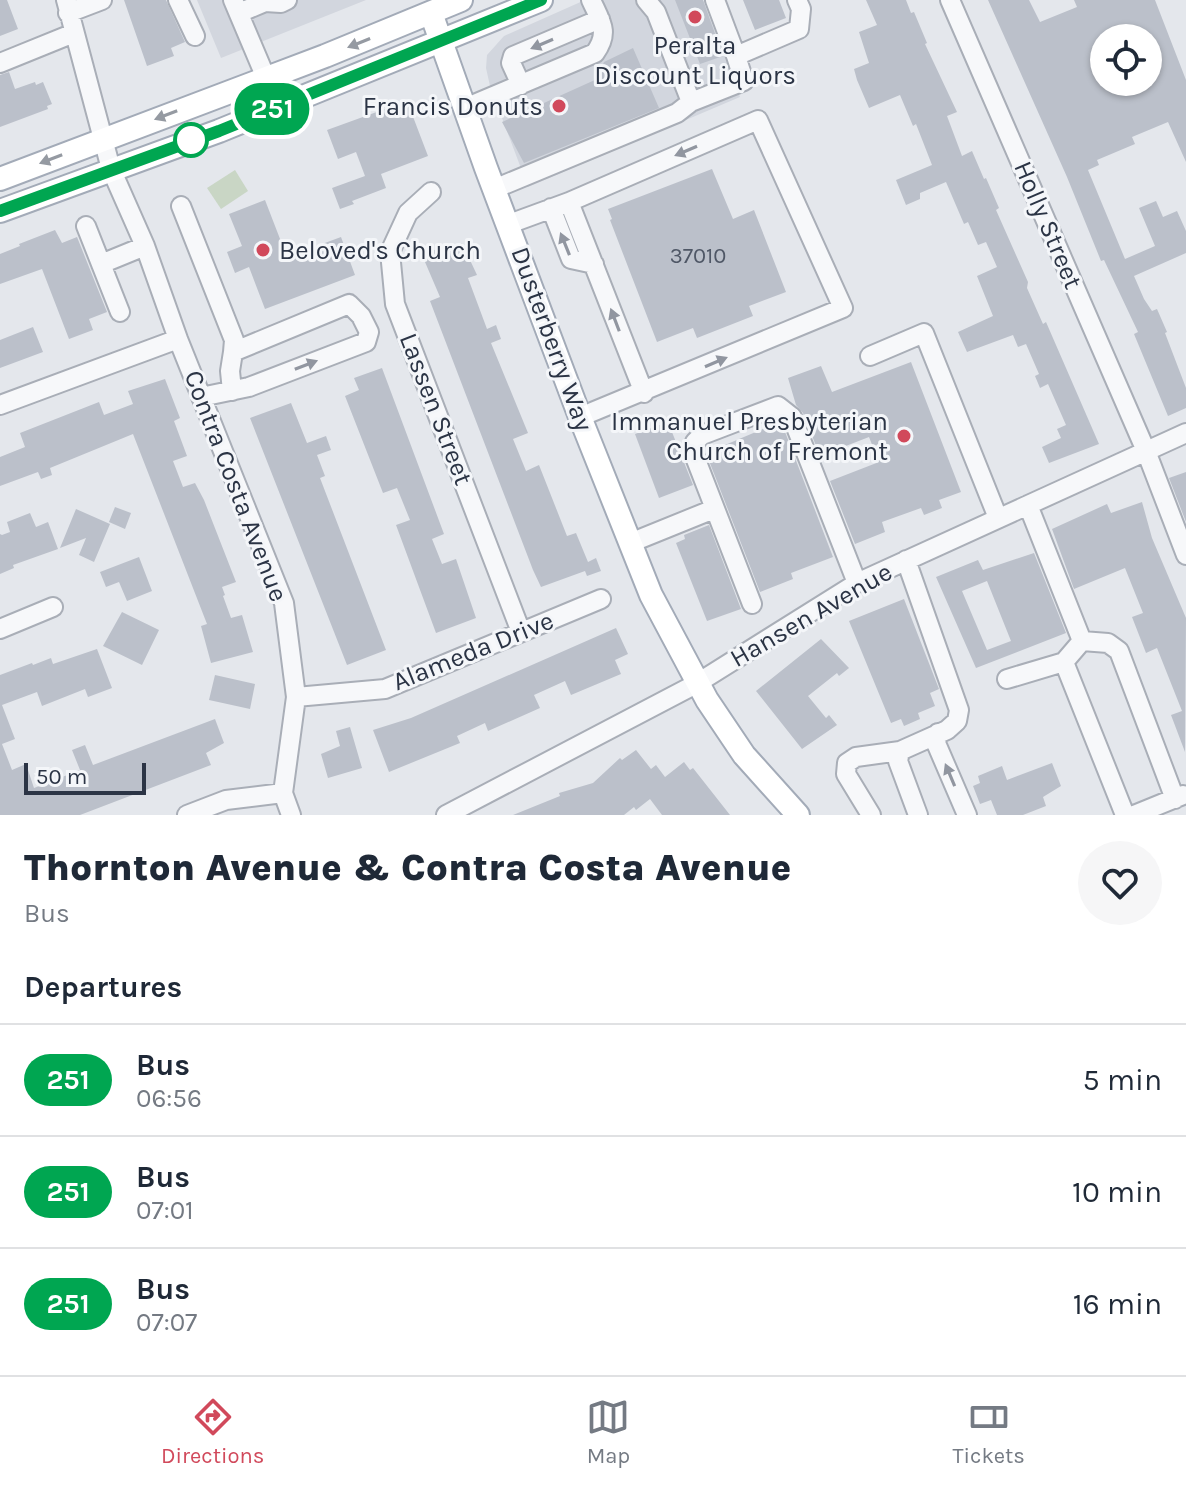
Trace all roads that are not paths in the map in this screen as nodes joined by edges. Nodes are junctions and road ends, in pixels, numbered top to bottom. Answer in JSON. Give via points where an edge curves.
{"nodes":[{"id":1,"x":102,"y":0,"type":"edge"},
{"id":2,"x":178,"y":0,"type":"edge"},
{"id":3,"x":287,"y":0,"type":"edge"},
{"id":4,"x":461,"y":0,"type":"edge"},
{"id":5,"x":541,"y":0,"type":"edge"},
{"id":6,"x":591,"y":0,"type":"edge"},
{"id":7,"x":646,"y":0,"type":"edge"},
{"id":8,"x":715,"y":0,"type":"edge"},
{"id":9,"x":797,"y":0,"type":"edge"},
{"id":10,"x":950,"y":0,"type":"edge"},
{"id":11,"x":266,"y":1,"type":"edge"},
{"id":12,"x":67,"y":6,"type":"edge"},
{"id":13,"x":236,"y":6,"type":"edge"},
{"id":14,"x":431,"y":13,"type":"junction"},
{"id":15,"x":600,"y":19,"type":"junction"},
{"id":16,"x":74,"y":33,"type":"junction"},
{"id":17,"x":195,"y":36,"type":"dead end"},
{"id":18,"x":442,"y":42,"type":"junction"},
{"id":19,"x":736,"y":56,"type":"junction"},
{"id":20,"x":1,"y":60,"type":"edge"},
{"id":21,"x":266,"y":78,"type":"junction"},
{"id":22,"x":521,"y":85,"type":"junction"},
{"id":23,"x":691,"y":102,"type":"junction"},
{"id":24,"x":465,"y":108,"type":"junction"},
{"id":25,"x":103,"y":140,"type":"junction"},
{"id":26,"x":111,"y":169,"type":"junction"},
{"id":27,"x":0,"y":179,"type":"edge"},
{"id":28,"x":494,"y":189,"type":"junction"},
{"id":29,"x":431,"y":192,"type":"dead end"},
{"id":30,"x":569,"y":202,"type":"junction"},
{"id":31,"x":181,"y":206,"type":"dead end"},
{"id":32,"x":551,"y":208,"type":"junction"},
{"id":33,"x":0,"y":211,"type":"edge"},
{"id":34,"x":509,"y":224,"type":"junction"},
{"id":35,"x":86,"y":226,"type":"dead end"},
{"id":36,"x":145,"y":246,"type":"junction"},
{"id":37,"x":101,"y":264,"type":"junction"},
{"id":38,"x":594,"y":264,"type":"junction"},
{"id":39,"x":120,"y":312,"type":"dead end"},
{"id":40,"x":178,"y":339,"type":"junction"},
{"id":41,"x":233,"y":352,"type":"junction"},
{"id":42,"x":870,"y":356,"type":"dead end"},
{"id":43,"x":232,"y":391,"type":"junction"},
{"id":44,"x":644,"y":393,"type":"junction"},
{"id":45,"x":201,"y":397,"type":"junction"},
{"id":46,"x":0,"y":405,"type":"edge"},
{"id":47,"x":580,"y":417,"type":"junction"},
{"id":48,"x":1186,"y":433,"type":"edge"},
{"id":49,"x":1146,"y":451,"type":"junction"},
{"id":50,"x":1028,"y":505,"type":"junction"},
{"id":51,"x":714,"y":509,"type":"junction"},
{"id":52,"x":998,"y":518,"type":"junction"},
{"id":53,"x":630,"y":543,"type":"junction"},
{"id":54,"x":1186,"y":555,"type":"edge"},
{"id":55,"x":906,"y":560,"type":"junction"},
{"id":56,"x":857,"y":583,"type":"junction"},
{"id":57,"x":601,"y":599,"type":"dead end"},
{"id":58,"x":752,"y":604,"type":"dead end"},
{"id":59,"x":53,"y":607,"type":"dead end"},
{"id":60,"x":0,"y":629,"type":"edge"},
{"id":61,"x":521,"y":632,"type":"junction"},
{"id":62,"x":1082,"y":641,"type":"junction"},
{"id":63,"x":1064,"y":662,"type":"junction"},
{"id":64,"x":1007,"y":679,"type":"dead end"},
{"id":65,"x":696,"y":684,"type":"junction"},
{"id":66,"x":296,"y":697,"type":"junction"},
{"id":67,"x":938,"y":733,"type":"junction"},
{"id":68,"x":900,"y":751,"type":"junction"},
{"id":69,"x":283,"y":793,"type":"junction"},
{"id":70,"x":1180,"y":796,"type":"edge"},
{"id":71,"x":187,"y":815,"type":"edge"},
{"id":72,"x":291,"y":815,"type":"edge"},
{"id":73,"x":446,"y":815,"type":"edge"},
{"id":74,"x":798,"y":815,"type":"edge"},
{"id":75,"x":871,"y":815,"type":"edge"},
{"id":76,"x":918,"y":815,"type":"edge"},
{"id":77,"x":967,"y":815,"type":"edge"},
{"id":78,"x":1125,"y":815,"type":"edge"},
{"id":79,"x":1134,"y":815,"type":"edge"}],
"edges":[{"from":1,"to":12,"type":"street"},
{"from":2,"to":17,"type":"street"},
{"from":3,"to":11,"type":"street"},
{"from":4,"to":14,"type":"main road"},
{"from":5,"to":18,"type":"main road"},
{"from":6,"to":15,"type":"street"},
{"from":7,"to":23,"type":"street","via":[[656,12]]},
{"from":8,"to":19,"type":"street"},
{"from":9,"to":19,"type":"street","via":[[799,29]]},
{"from":10,"to":49,"type":"street","name":"Holly Street"},
{"from":11,"to":13,"type":"street"},
{"from":12,"to":16,"type":"street","name":"Contra Costa Avenue"},
{"from":13,"to":21,"type":"street"},
{"from":14,"to":18,"type":"main road","name":"Dusterberry Way"},
{"from":14,"to":21,"type":"main road","one_way":true},
{"from":15,"to":22,"type":"street","via":[[603,41],[595,53]]},
{"from":15,"to":22,"type":"street","one_way":true,"via":[[513,56]]},
{"from":16,"to":20,"type":"street"},
{"from":16,"to":25,"type":"street","name":"Contra Costa Avenue"},
{"from":18,"to":24,"type":"main road","name":"Dusterberry Way"},
{"from":18,"to":26,"type":"main road"},
{"from":19,"to":23,"type":"street","via":[[744,81]]},
{"from":21,"to":25,"type":"main road","one_way":true},
{"from":22,"to":24,"type":"street"},
{"from":23,"to":28,"type":"street","via":[[677,113]]},
{"from":24,"to":28,"type":"main road","name":"Dusterberry Way"},
{"from":25,"to":26,"type":"street","name":"Contra Costa Avenue"},
{"from":25,"to":27,"type":"main road","one_way":true},
{"from":26,"to":33,"type":"main road"},
{"from":26,"to":36,"type":"street","name":"Contra Costa Avenue"},
{"from":28,"to":34,"type":"main road","name":"Dusterberry Way"},
{"from":29,"to":61,"type":"street","name":"Lassen Street","via":[[408,213],[390,252],[395,304]]},
{"from":30,"to":32,"type":"street"},
{"from":30,"to":38,"type":"street"},
{"from":44,"to":30,"type":"street","one_way":true,"via":[[843,308],[758,120]]},
{"from":31,"to":41,"type":"street","via":[[234,340]]},
{"from":32,"to":34,"type":"street"},
{"from":38,"to":32,"type":"street","one_way":true,"via":[[571,259]]},
{"from":34,"to":47,"type":"main road","name":"Dusterberry Way"},
{"from":35,"to":37,"type":"street"},
{"from":36,"to":37,"type":"street"},
{"from":36,"to":40,"type":"street","name":"Contra Costa Avenue"},
{"from":37,"to":39,"type":"street"},
{"from":44,"to":38,"type":"street","one_way":true},
{"from":40,"to":45,"type":"street","name":"Contra Costa Avenue"},
{"from":40,"to":46,"type":"street"},
{"from":41,"to":43,"type":"street"},
{"from":43,"to":41,"type":"street","one_way":true,"via":[[366,342],[369,332],[349,304]]},
{"from":42,"to":52,"type":"street","via":[[924,333]]},
{"from":43,"to":45,"type":"street"},
{"from":44,"to":47,"type":"street"},
{"from":45,"to":66,"type":"street","name":"Contra Costa Avenue","via":[[284,603]]},
{"from":47,"to":53,"type":"main road","name":"Dusterberry Way"},
{"from":48,"to":49,"type":"street","name":"Hansen Avenue"},
{"from":49,"to":50,"type":"street","name":"Hansen Avenue"},
{"from":49,"to":54,"type":"street","name":"Holly Street"},
{"from":50,"to":52,"type":"street","name":"Hansen Avenue"},
{"from":50,"to":62,"type":"street"},
{"from":51,"to":53,"type":"street"},
{"from":51,"to":56,"type":"street","via":[[693,452],[695,442],[778,406],[784,409],[792,417]]},
{"from":51,"to":58,"type":"street"},
{"from":52,"to":55,"type":"street","name":"Hansen Avenue"},
{"from":53,"to":65,"type":"main road","name":"Dusterberry Way"},
{"from":55,"to":56,"type":"street","name":"Hansen Avenue"},
{"from":55,"to":67,"type":"street","via":[[959,710],[957,721]]},
{"from":56,"to":65,"type":"street","name":"Hansen Avenue"},
{"from":57,"to":61,"type":"street","name":"Alameda Drive"},
{"from":59,"to":60,"type":"street"},
{"from":61,"to":66,"type":"street","name":"Alameda Drive","via":[[385,689]]},
{"from":62,"to":63,"type":"street"},
{"from":62,"to":70,"type":"street","via":[[1108,643],[1119,651]]},
{"from":63,"to":64,"type":"street"},
{"from":63,"to":78,"type":"street"},
{"from":65,"to":73,"type":"street","name":"Hansen Avenue"},
{"from":65,"to":74,"type":"main road","name":"Dusterberry Way","via":[[744,755]]},
{"from":66,"to":69,"type":"street","name":"Contra Costa Avenue"},
{"from":67,"to":68,"type":"street"},
{"from":77,"to":67,"type":"street","one_way":true,"via":[[936,743]]},
{"from":68,"to":75,"type":"street","via":[[847,763],[846,774]]},
{"from":68,"to":76,"type":"street","via":[[898,761]]},
{"from":69,"to":71,"type":"street","via":[[226,800]]},
{"from":69,"to":72,"type":"street","name":"Contra Costa Avenue"},
{"from":70,"to":79,"type":"street"}]}
